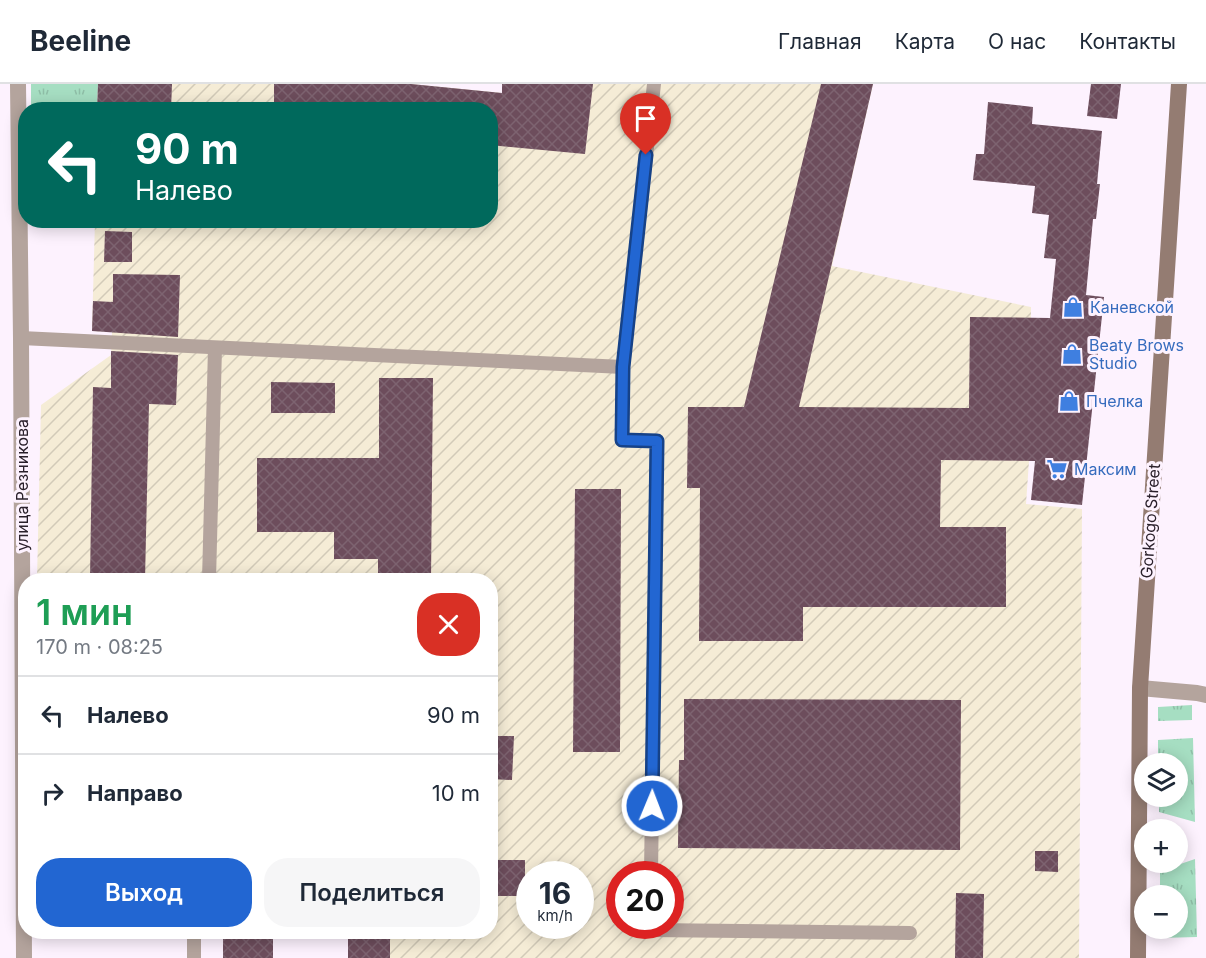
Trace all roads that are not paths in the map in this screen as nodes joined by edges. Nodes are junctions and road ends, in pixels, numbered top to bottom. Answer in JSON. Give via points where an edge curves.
{"nodes":[{"id":1,"x":18,"y":84,"type":"edge"},
{"id":2,"x":654,"y":84,"type":"edge"},
{"id":3,"x":1179,"y":84,"type":"edge"},
{"id":4,"x":18,"y":102,"type":"edge"},
{"id":5,"x":20,"y":228,"type":"edge"},
{"id":6,"x":21,"y":338,"type":"junction"},
{"id":7,"x":215,"y":348,"type":"junction"},
{"id":8,"x":623,"y":367,"type":"junction"},
{"id":9,"x":23,"y":573,"type":"edge"},
{"id":10,"x":209,"y":573,"type":"edge"},
{"id":11,"x":1140,"y":688,"type":"junction"},
{"id":12,"x":1206,"y":695,"type":"edge"},
{"id":13,"x":651,"y":861,"type":"edge"},
{"id":14,"x":684,"y":930,"type":"edge"},
{"id":15,"x":910,"y":933,"type":"dead end"},
{"id":16,"x":24,"y":939,"type":"edge"},
{"id":17,"x":194,"y":939,"type":"edge"},
{"id":18,"x":24,"y":958,"type":"edge"},
{"id":19,"x":194,"y":958,"type":"edge"},
{"id":20,"x":1138,"y":958,"type":"edge"}],
"edges":[{"from":1,"to":4,"type":"street","name":"улица Резникова"},
{"from":2,"to":8,"type":"lane"},
{"from":3,"to":11,"type":"main road","name":"Gorkogo Street"},
{"from":5,"to":6,"type":"street","name":"улица Резникова"},
{"from":6,"to":7,"type":"lane"},
{"from":6,"to":9,"type":"street","name":"улица Резникова"},
{"from":7,"to":8,"type":"lane"},
{"from":7,"to":10,"type":"lane"},
{"from":8,"to":13,"type":"lane","via":[[622,440],[657,441]]},
{"from":11,"to":12,"type":"street"},
{"from":11,"to":20,"type":"main road","name":"Gorkogo Street"},
{"from":14,"to":15,"type":"lane"},
{"from":16,"to":18,"type":"street","name":"улица Резникова"},
{"from":17,"to":19,"type":"lane"}]}
